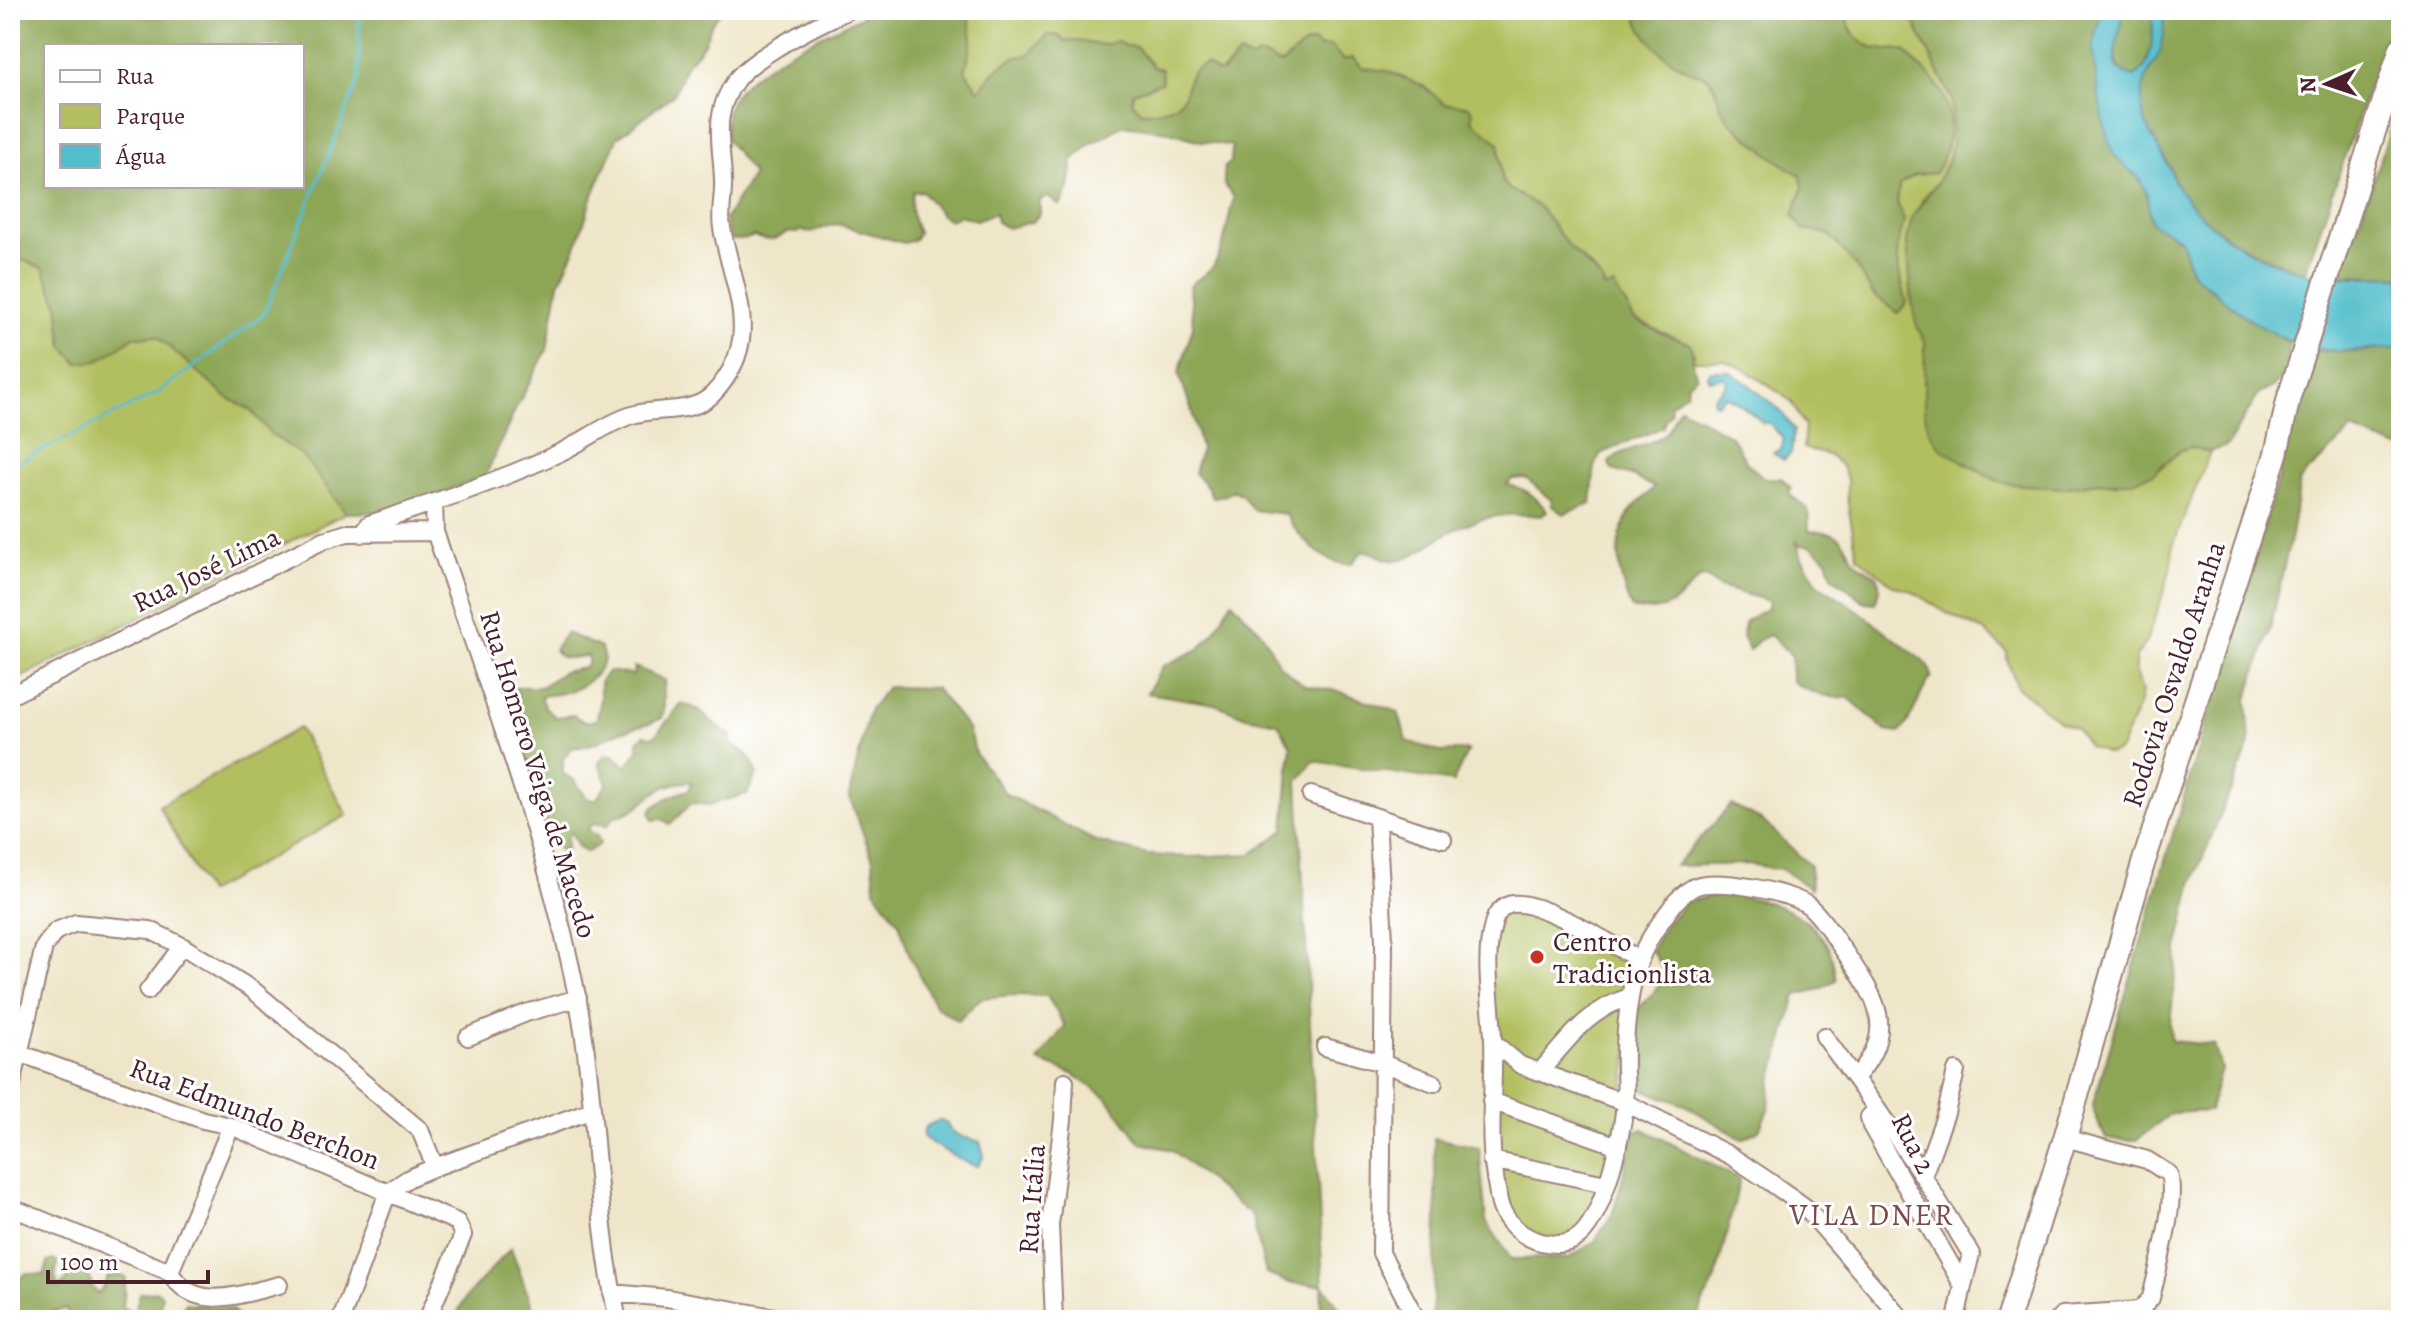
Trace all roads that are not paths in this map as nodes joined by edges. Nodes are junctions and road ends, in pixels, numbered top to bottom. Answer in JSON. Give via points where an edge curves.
{"nodes":[{"id":1,"x":849,"y":10,"type":"edge"},
{"id":2,"x":2401,"y":48,"type":"edge"},
{"id":3,"x":434,"y":503,"type":"junction"},
{"id":4,"x":435,"y":532,"type":"junction"},
{"id":5,"x":362,"y":534,"type":"junction"},
{"id":6,"x":10,"y":696,"type":"edge"},
{"id":7,"x":1311,"y":795,"type":"dead end"},
{"id":8,"x":1377,"y":817,"type":"junction"},
{"id":9,"x":1443,"y":839,"type":"dead end"},
{"id":10,"x":182,"y":946,"type":"junction"},
{"id":11,"x":1638,"y":959,"type":"junction"},
{"id":12,"x":148,"y":991,"type":"dead end"},
{"id":13,"x":1630,"y":997,"type":"junction"},
{"id":14,"x":578,"y":998,"type":"junction"},
{"id":15,"x":1824,"y":1036,"type":"dead end"},
{"id":16,"x":468,"y":1037,"type":"dead end"},
{"id":17,"x":1493,"y":1042,"type":"junction"},
{"id":18,"x":1325,"y":1047,"type":"dead end"},
{"id":19,"x":15,"y":1051,"type":"edge"},
{"id":20,"x":1382,"y":1063,"type":"junction"},
{"id":21,"x":1520,"y":1065,"type":"junction"},
{"id":22,"x":1956,"y":1071,"type":"dead end"},
{"id":23,"x":1540,"y":1072,"type":"junction"},
{"id":24,"x":1855,"y":1078,"type":"junction"},
{"id":25,"x":1065,"y":1081,"type":"dead end"},
{"id":26,"x":1492,"y":1081,"type":"junction"},
{"id":27,"x":1434,"y":1083,"type":"dead end"},
{"id":28,"x":10,"y":1093,"type":"edge"},
{"id":29,"x":1491,"y":1101,"type":"junction"},
{"id":30,"x":1626,"y":1103,"type":"junction"},
{"id":31,"x":1877,"y":1109,"type":"junction"},
{"id":32,"x":592,"y":1110,"type":"junction"},
{"id":33,"x":231,"y":1126,"type":"junction"},
{"id":34,"x":2065,"y":1138,"type":"junction"},
{"id":35,"x":1618,"y":1146,"type":"junction"},
{"id":36,"x":1491,"y":1160,"type":"junction"},
{"id":37,"x":435,"y":1167,"type":"junction"},
{"id":38,"x":1923,"y":1176,"type":"junction"},
{"id":39,"x":1606,"y":1184,"type":"junction"},
{"id":40,"x":388,"y":1192,"type":"junction"},
{"id":41,"x":10,"y":1207,"type":"edge"},
{"id":42,"x":170,"y":1272,"type":"junction"},
{"id":43,"x":279,"y":1285,"type":"dead end"},
{"id":44,"x":1963,"y":1286,"type":"junction"},
{"id":45,"x":612,"y":1293,"type":"junction"},
{"id":46,"x":343,"y":1314,"type":"dead end"},
{"id":47,"x":427,"y":1320,"type":"edge"},
{"id":48,"x":618,"y":1320,"type":"edge"},
{"id":49,"x":791,"y":1320,"type":"edge"},
{"id":50,"x":1054,"y":1320,"type":"edge"},
{"id":51,"x":1417,"y":1320,"type":"edge"},
{"id":52,"x":1903,"y":1320,"type":"edge"},
{"id":53,"x":1956,"y":1320,"type":"edge"},
{"id":54,"x":2008,"y":1320,"type":"edge"},
{"id":55,"x":2057,"y":1320,"type":"edge"}],
"edges":[{"from":1,"to":3,"type":"street","via":[[752,64],[735,81],[723,110],[718,131],[720,212],[742,332],[739,354],[711,397],[633,414],[558,454]]},
{"from":2,"to":34,"type":"highway","name":"Rodovia Osvaldo Aranha","via":[[2143,864]]},
{"from":3,"to":4,"type":"street","name":"Rua Homero Veiga de Macedo"},
{"from":3,"to":5,"type":"street","via":[[369,524]]},
{"from":4,"to":5,"type":"street","name":"Rua José Lima"},
{"from":4,"to":14,"type":"street","name":"Rua Homero Veiga de Macedo","via":[[515,761]]},
{"from":5,"to":6,"type":"street","name":"Rua José Lima","via":[[324,540]]},
{"from":7,"to":8,"type":"street"},
{"from":8,"to":9,"type":"street"},
{"from":8,"to":20,"type":"street","via":[[1384,940]]},
{"from":10,"to":12,"type":"street"},
{"from":10,"to":19,"type":"street","via":[[150,930],[76,923],[56,931],[44,947]]},
{"from":10,"to":37,"type":"street","via":[[253,990],[420,1130]]},
{"from":11,"to":13,"type":"street"},
{"from":11,"to":17,"type":"street","via":[[1532,906],[1500,909],[1489,953]]},
{"from":11,"to":24,"type":"street","via":[[1675,902],[1693,887],[1712,883],[1758,888],[1807,904],[1878,1007],[1877,1048]]},
{"from":13,"to":23,"type":"street","via":[[1601,1008],[1580,1025]]},
{"from":13,"to":30,"type":"street"},
{"from":14,"to":16,"type":"street"},
{"from":14,"to":32,"type":"street","name":"Rua Homero Veiga de Macedo"},
{"from":15,"to":24,"type":"street","name":"Rua 2"},
{"from":17,"to":21,"type":"street"},
{"from":17,"to":26,"type":"street"},
{"from":18,"to":20,"type":"street"},
{"from":19,"to":28,"type":"street"},
{"from":19,"to":33,"type":"street","name":"Rua Edmundo Berchon"},
{"from":20,"to":27,"type":"street"},
{"from":20,"to":51,"type":"street","via":[[1381,1253]]},
{"from":21,"to":23,"type":"street"},
{"from":21,"to":26,"type":"street"},
{"from":22,"to":38,"type":"street"},
{"from":23,"to":30,"type":"street"},
{"from":24,"to":31,"type":"street","name":"Rua 2"},
{"from":25,"to":50,"type":"street","name":"Rua Itália","via":[[1050,1225]]},
{"from":26,"to":29,"type":"street"},
{"from":29,"to":35,"type":"street"},
{"from":29,"to":36,"type":"street"},
{"from":30,"to":35,"type":"street"},
{"from":30,"to":52,"type":"street","via":[[1731,1156],[1805,1207]]},
{"from":31,"to":38,"type":"street","name":"Rua 2"},
{"from":31,"to":44,"type":"street","name":"Rua 2","via":[[1869,1117],[1871,1126]]},
{"from":32,"to":37,"type":"street"},
{"from":32,"to":45,"type":"street","name":"Rua Homero Veiga de Macedo"},
{"from":33,"to":40,"type":"street","name":"Rua Edmundo Berchon"},
{"from":33,"to":42,"type":"street"},
{"from":34,"to":54,"type":"highway","name":"Rodovia Osvaldo Aranha"},
{"from":34,"to":55,"type":"street","via":[[2147,1160],[2169,1174],[2170,1212],[2146,1305],[2140,1310],[2062,1315]]},
{"from":35,"to":39,"type":"street"},
{"from":36,"to":39,"type":"street"},
{"from":36,"to":39,"type":"street","via":[[1502,1211],[1520,1233],[1543,1243],[1563,1244],[1580,1237]]},
{"from":37,"to":40,"type":"street"},
{"from":38,"to":44,"type":"street","name":"Rua 2","via":[[1971,1254]]},
{"from":40,"to":46,"type":"street"},
{"from":40,"to":47,"type":"street","name":"Rua Edmundo Berchon","via":[[457,1222],[463,1235]]},
{"from":41,"to":42,"type":"street"},
{"from":42,"to":43,"type":"street","via":[[183,1289],[212,1299]]},
{"from":44,"to":53,"type":"street","name":"Rua 2"},
{"from":45,"to":48,"type":"street","name":"Rua Homero Veiga de Macedo"},
{"from":45,"to":49,"type":"street"}]}
